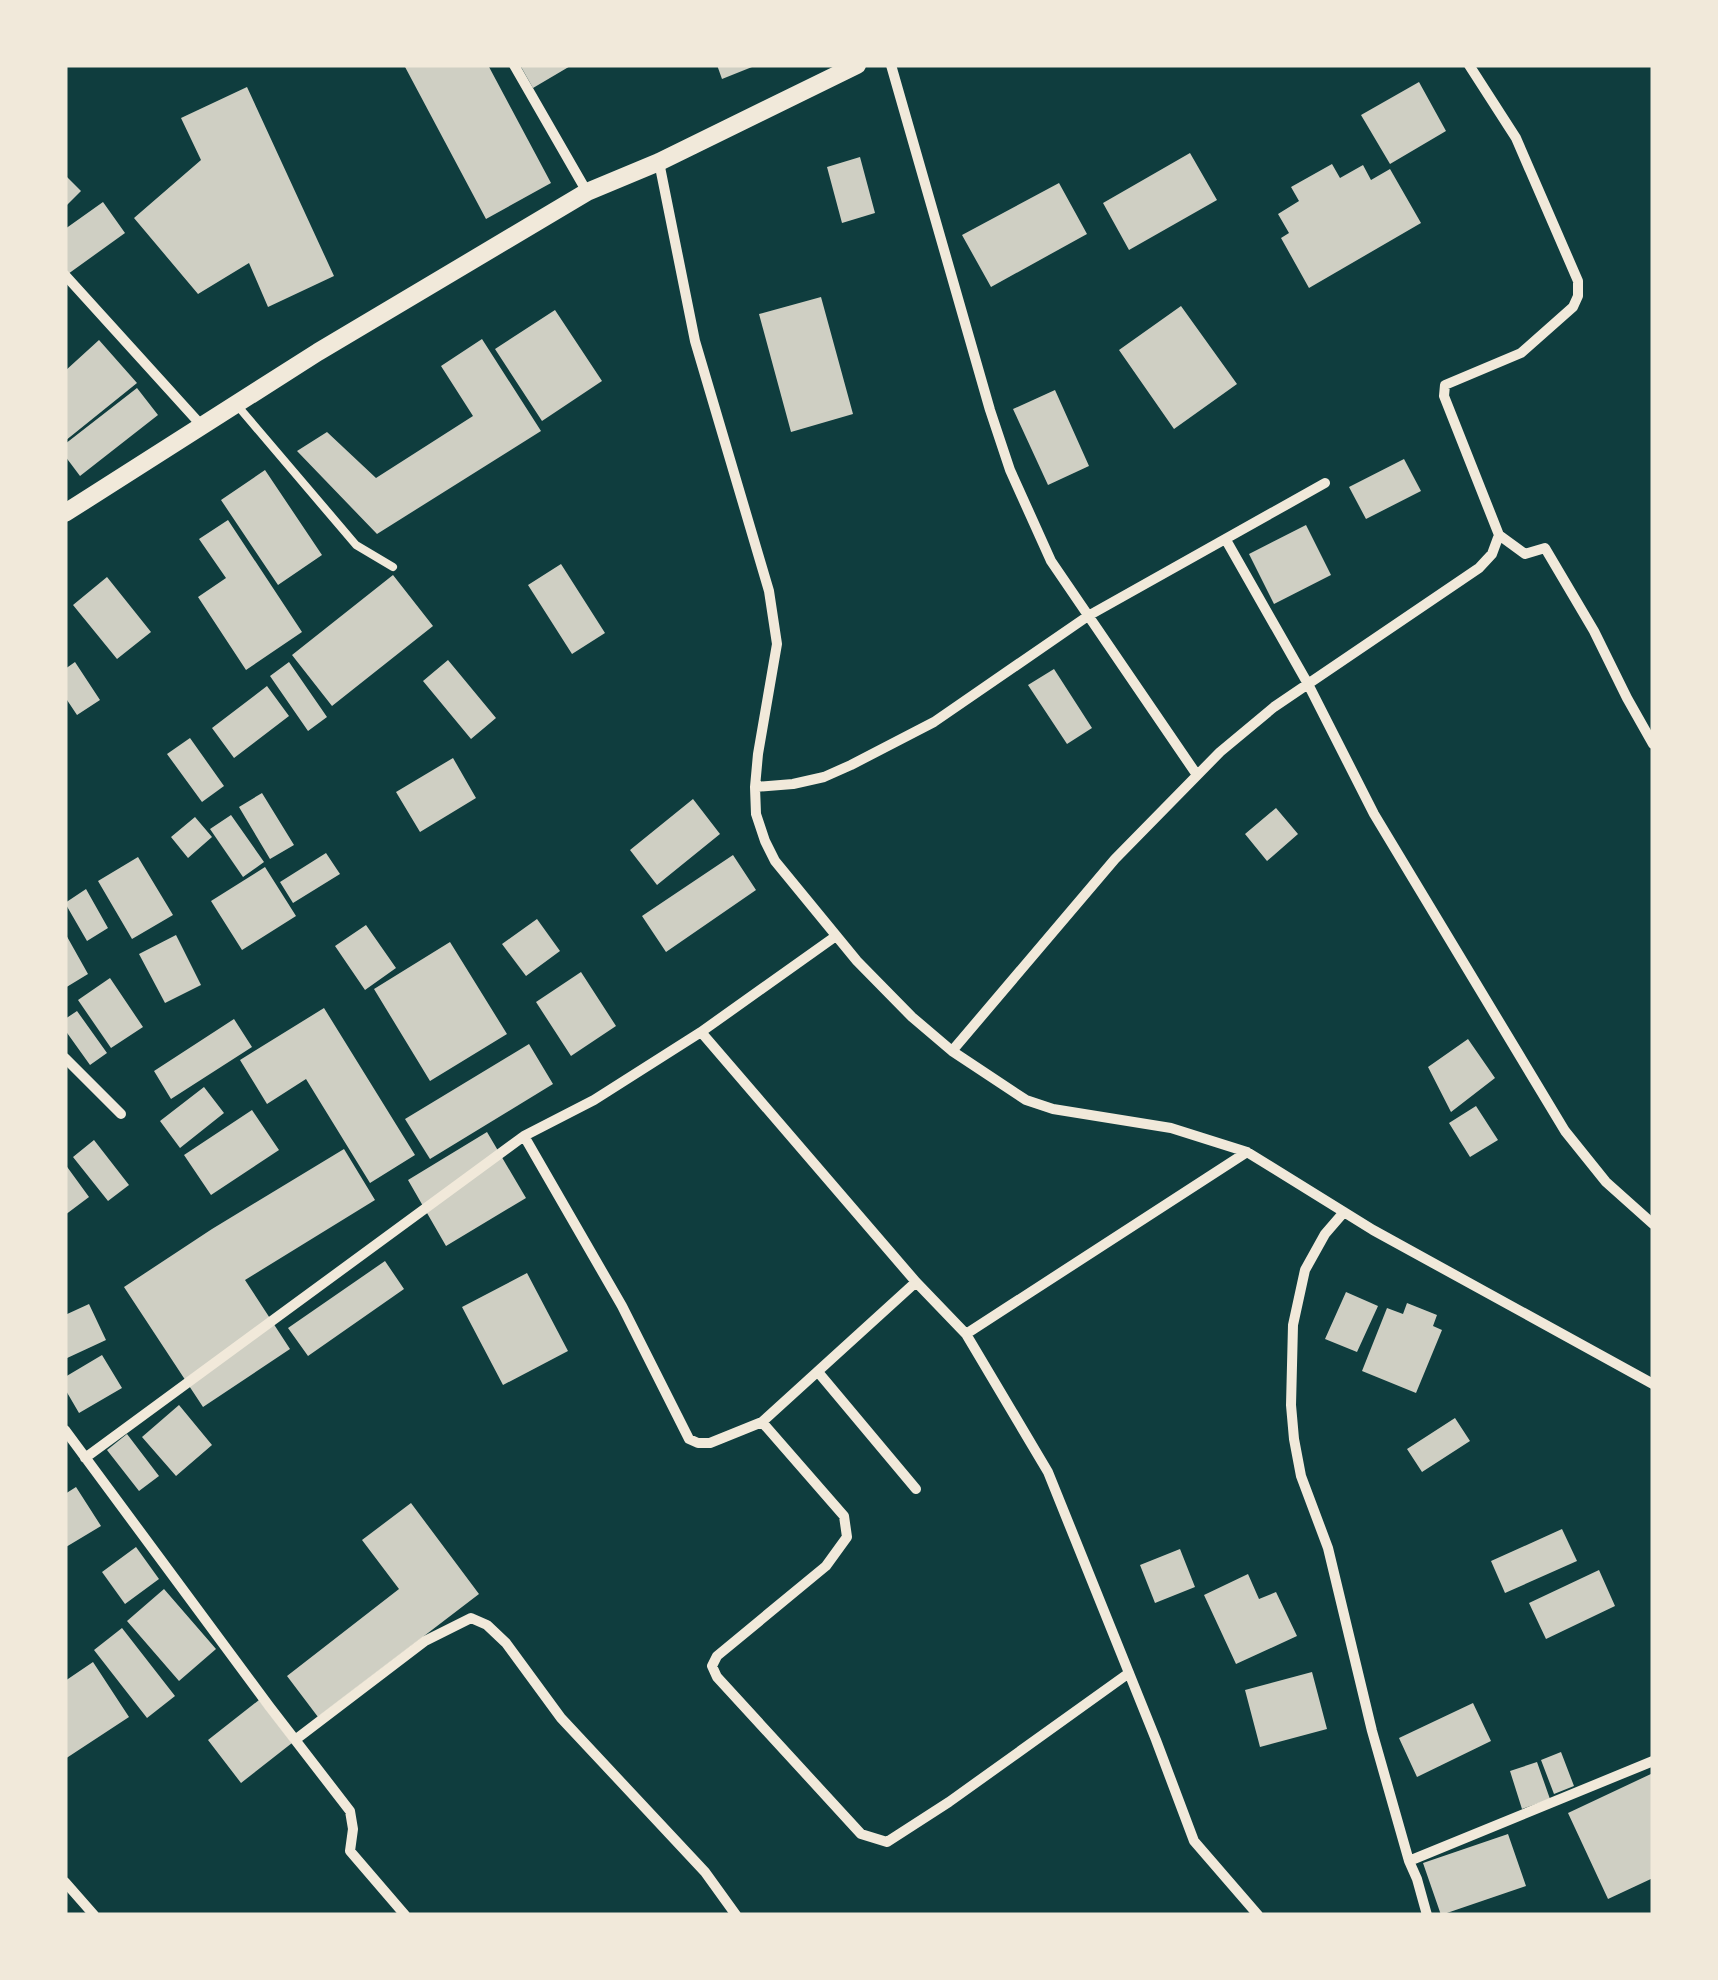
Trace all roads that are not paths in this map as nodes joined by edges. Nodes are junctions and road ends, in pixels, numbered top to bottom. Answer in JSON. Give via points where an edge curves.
{"nodes":[{"id":1,"x":514,"y":65,"type":"edge"},
{"id":2,"x":857,"y":65,"type":"edge"},
{"id":3,"x":892,"y":65,"type":"edge"},
{"id":4,"x":1469,"y":65,"type":"edge"},
{"id":5,"x":658,"y":162,"type":"junction"},
{"id":6,"x":586,"y":192,"type":"junction"},
{"id":7,"x":65,"y":275,"type":"edge"},
{"id":8,"x":236,"y":404,"type":"junction"},
{"id":9,"x":202,"y":426,"type":"junction"},
{"id":10,"x":1325,"y":484,"type":"dead end"},
{"id":11,"x":65,"y":514,"type":"edge"},
{"id":12,"x":1499,"y":535,"type":"junction"},
{"id":13,"x":1226,"y":540,"type":"junction"},
{"id":14,"x":393,"y":567,"type":"dead end"},
{"id":15,"x":1088,"y":616,"type":"junction"},
{"id":16,"x":1308,"y":684,"type":"junction"},
{"id":17,"x":1653,"y":744,"type":"edge"},
{"id":18,"x":1198,"y":775,"type":"junction"},
{"id":19,"x":755,"y":787,"type":"junction"},
{"id":20,"x":836,"y":936,"type":"junction"},
{"id":21,"x":702,"y":1032,"type":"junction"},
{"id":22,"x":952,"y":1050,"type":"junction"},
{"id":23,"x":65,"y":1058,"type":"edge"},
{"id":24,"x":122,"y":1114,"type":"dead end"},
{"id":25,"x":524,"y":1136,"type":"junction"},
{"id":26,"x":1246,"y":1152,"type":"junction"},
{"id":27,"x":1344,"y":1212,"type":"junction"},
{"id":28,"x":1653,"y":1224,"type":"edge"},
{"id":29,"x":916,"y":1282,"type":"junction"},
{"id":30,"x":966,"y":1334,"type":"junction"},
{"id":31,"x":818,"y":1372,"type":"junction"},
{"id":32,"x":1653,"y":1384,"type":"edge"},
{"id":33,"x":762,"y":1422,"type":"junction"},
{"id":34,"x":65,"y":1430,"type":"edge"},
{"id":35,"x":85,"y":1458,"type":"junction"},
{"id":36,"x":916,"y":1489,"type":"dead end"},
{"id":37,"x":1129,"y":1673,"type":"junction"},
{"id":38,"x":295,"y":1740,"type":"junction"},
{"id":39,"x":1653,"y":1761,"type":"edge"},
{"id":40,"x":1409,"y":1860,"type":"junction"},
{"id":41,"x":65,"y":1882,"type":"edge"},
{"id":42,"x":94,"y":1915,"type":"edge"},
{"id":43,"x":405,"y":1915,"type":"edge"},
{"id":44,"x":736,"y":1915,"type":"edge"},
{"id":45,"x":1258,"y":1915,"type":"edge"},
{"id":46,"x":1427,"y":1915,"type":"edge"}],
"edges":[{"from":1,"to":6,"type":"street"},
{"from":2,"to":5,"type":"street"},
{"from":3,"to":15,"type":"street","via":[[1010,470],[1052,561]]},
{"from":4,"to":12,"type":"street","via":[[1516,138],[1578,281],[1573,307],[1522,353],[1445,386]]},
{"from":5,"to":6,"type":"street"},
{"from":5,"to":19,"type":"street","via":[[695,341],[769,590],[777,644]]},
{"from":6,"to":8,"type":"street"},
{"from":7,"to":9,"type":"street"},
{"from":8,"to":9,"type":"street"},
{"from":8,"to":14,"type":"lane","via":[[356,545]]},
{"from":9,"to":11,"type":"street"},
{"from":10,"to":13,"type":"street"},
{"from":12,"to":16,"type":"street","via":[[1479,568]]},
{"from":12,"to":17,"type":"street","via":[[1526,554],[1544,548]]},
{"from":13,"to":15,"type":"street"},
{"from":13,"to":16,"type":"street"},
{"from":15,"to":18,"type":"street"},
{"from":15,"to":19,"type":"street","via":[[934,722],[851,766],[793,784]]},
{"from":16,"to":18,"type":"street"},
{"from":16,"to":28,"type":"street","via":[[1374,814],[1564,1131]]},
{"from":18,"to":22,"type":"street","via":[[1115,859]]},
{"from":19,"to":20,"type":"street","via":[[756,814],[775,861]]},
{"from":20,"to":21,"type":"street"},
{"from":20,"to":22,"type":"street"},
{"from":21,"to":25,"type":"street"},
{"from":21,"to":29,"type":"street"},
{"from":22,"to":26,"type":"street","via":[[1026,1100],[1053,1110],[1171,1128]]},
{"from":23,"to":24,"type":"street"},
{"from":25,"to":33,"type":"street","via":[[690,1439],[710,1443]]},
{"from":25,"to":35,"type":"street"},
{"from":26,"to":27,"type":"street"},
{"from":26,"to":30,"type":"street"},
{"from":27,"to":32,"type":"street"},
{"from":27,"to":40,"type":"street","via":[[1305,1270],[1293,1325],[1292,1422],[1300,1476],[1328,1548]]},
{"from":29,"to":30,"type":"street"},
{"from":29,"to":31,"type":"street"},
{"from":30,"to":37,"type":"street","via":[[1048,1472]]},
{"from":31,"to":33,"type":"street"},
{"from":31,"to":36,"type":"street"},
{"from":33,"to":37,"type":"street","via":[[844,1516],[847,1538],[826,1566],[712,1666],[860,1834],[887,1842]]},
{"from":34,"to":35,"type":"street"},
{"from":35,"to":38,"type":"street"},
{"from":37,"to":45,"type":"street","via":[[1194,1841]]},
{"from":38,"to":43,"type":"street","via":[[350,1811],[350,1851]]},
{"from":38,"to":44,"type":"street","via":[[425,1641],[471,1618],[506,1643],[561,1718],[705,1872]]},
{"from":39,"to":40,"type":"street"},
{"from":40,"to":46,"type":"street"},
{"from":41,"to":42,"type":"street"}]}
